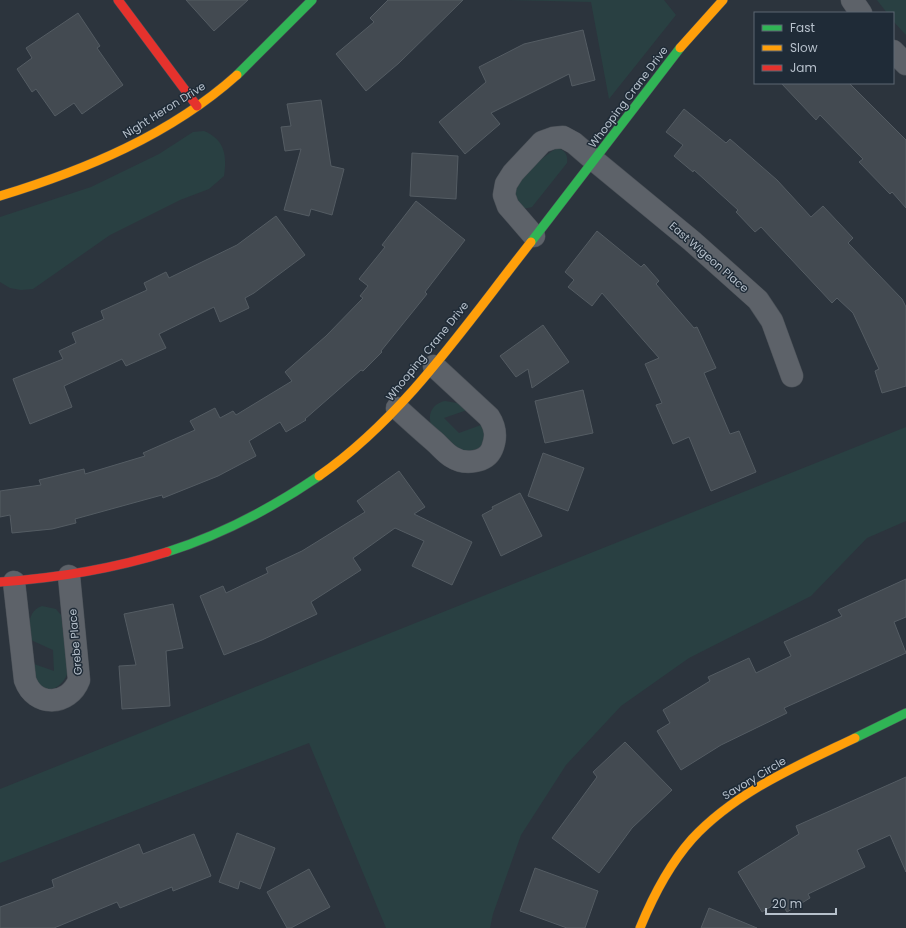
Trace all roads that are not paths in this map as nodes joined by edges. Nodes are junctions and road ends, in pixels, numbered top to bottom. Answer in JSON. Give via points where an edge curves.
{"nodes":[{"id":1,"x":118,"y":0,"type":"edge"},
{"id":2,"x":312,"y":0,"type":"edge"},
{"id":3,"x":723,"y":0,"type":"edge"},
{"id":4,"x":852,"y":0,"type":"edge"},
{"id":5,"x":860,"y":12,"type":"edge"},
{"id":6,"x":894,"y":52,"type":"edge"},
{"id":7,"x":906,"y":64,"type":"edge"},
{"id":8,"x":197,"y":106,"type":"junction"},
{"id":9,"x":595,"y":161,"type":"junction"},
{"id":10,"x":0,"y":196,"type":"edge"},
{"id":11,"x":534,"y":236,"type":"junction"},
{"id":12,"x":434,"y":366,"type":"junction"},
{"id":13,"x":792,"y":376,"type":"dead end"},
{"id":14,"x":397,"y":408,"type":"junction"},
{"id":15,"x":69,"y":576,"type":"junction"},
{"id":16,"x":7,"y":582,"type":"edge"},
{"id":17,"x":906,"y":713,"type":"edge"},
{"id":18,"x":640,"y":928,"type":"edge"}],
"edges":[{"from":1,"to":8,"type":"street"},
{"from":2,"to":8,"type":"street","name":"Night Heron Drive","via":[[238,74]]},
{"from":3,"to":9,"type":"street","name":"Whooping Crane Drive","via":[[685,42]]},
{"from":4,"to":5,"type":"street"},
{"from":6,"to":7,"type":"street"},
{"from":8,"to":10,"type":"street","name":"Night Heron Drive","via":[[150,136],[110,156],[40,184]]},
{"from":9,"to":11,"type":"street","name":"Whooping Crane Drive"},
{"from":9,"to":11,"type":"street","name":"East Wigeon Place","via":[[574,143],[563,137],[554,138],[542,142],[513,173],[506,184],[504,195],[508,206]]},
{"from":9,"to":13,"type":"street","name":"East Wigeon Place","via":[[692,241],[758,300],[772,322]]},
{"from":11,"to":12,"type":"street","name":"Whooping Crane Drive"},
{"from":12,"to":14,"type":"street","name":"Whooping Crane Drive"},
{"from":12,"to":14,"type":"street","via":[[489,417],[496,433],[491,452],[484,458],[470,462],[452,457]]},
{"from":14,"to":15,"type":"street","name":"Whooping Crane Drive","via":[[334,465],[248,518],[181,548],[146,559]]},
{"from":15,"to":16,"type":"street","name":"Whooping Crane Drive"},
{"from":15,"to":16,"type":"street","name":"Grebe Place","via":[[79,680],[70,693],[51,701],[32,694],[25,680]]},
{"from":17,"to":18,"type":"street","name":"Savory Circle","via":[[764,784],[720,814],[703,829],[677,860],[658,890]]}]}
